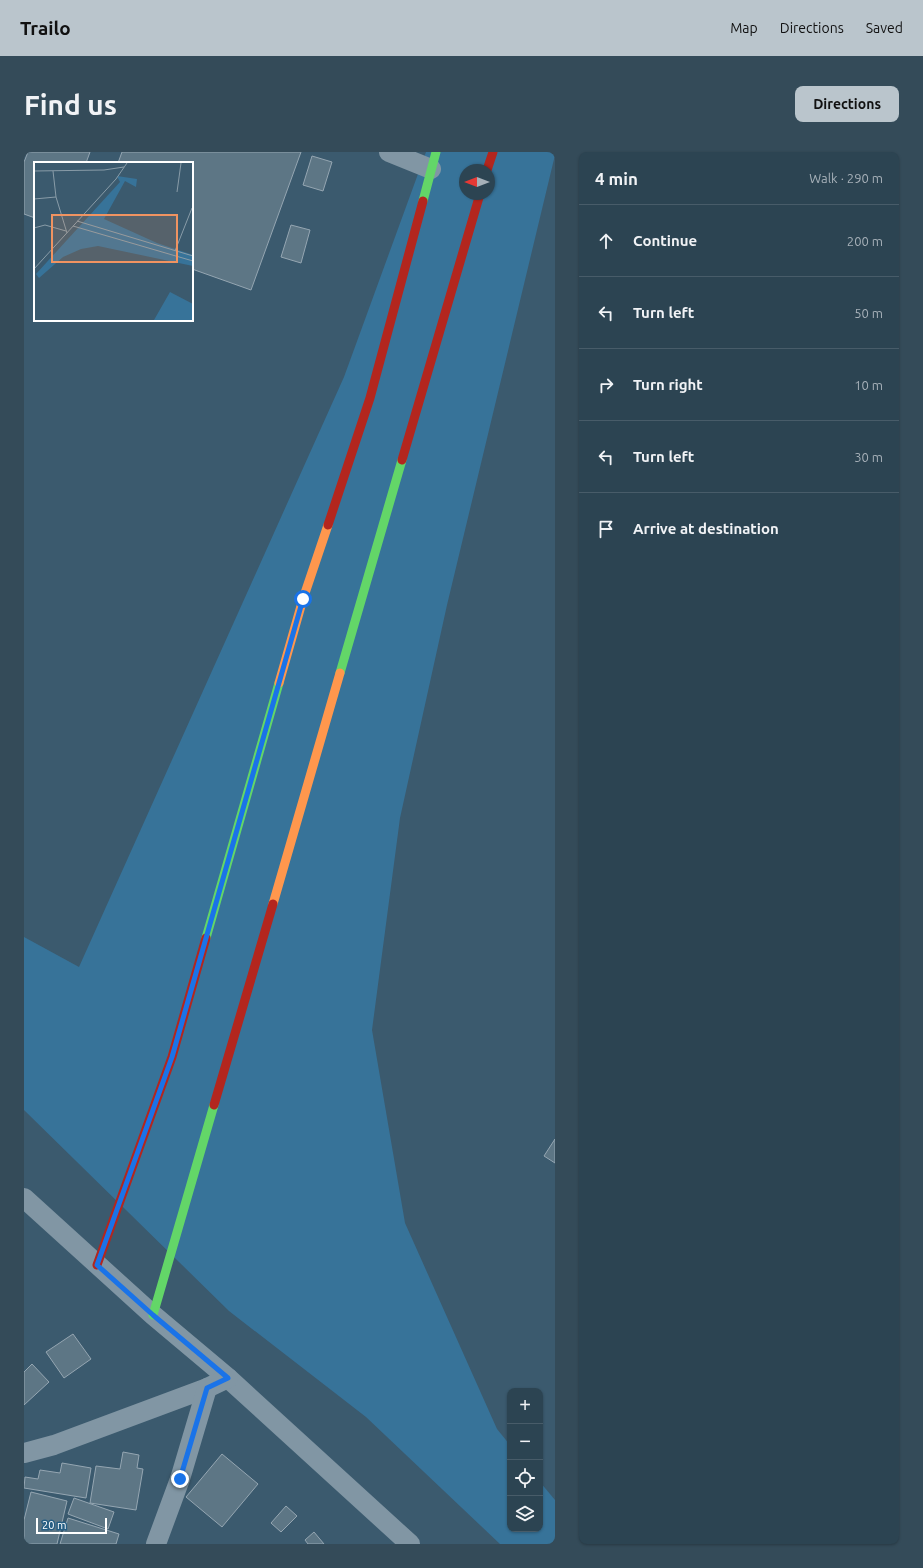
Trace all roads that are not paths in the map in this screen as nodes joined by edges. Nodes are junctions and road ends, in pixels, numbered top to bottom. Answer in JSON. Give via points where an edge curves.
{"nodes":[{"id":1,"x":389,"y":152,"type":"edge"},
{"id":2,"x":492,"y":152,"type":"edge"},
{"id":3,"x":434,"y":161,"type":"edge"},
{"id":4,"x":489,"y":164,"type":"edge"},
{"id":5,"x":478,"y":200,"type":"edge"},
{"id":6,"x":24,"y":1198,"type":"edge"},
{"id":7,"x":97,"y":1265,"type":"junction"},
{"id":8,"x":153,"y":1315,"type":"junction"},
{"id":9,"x":228,"y":1378,"type":"junction"},
{"id":10,"x":207,"y":1388,"type":"junction"},
{"id":11,"x":24,"y":1453,"type":"edge"},
{"id":12,"x":156,"y":1544,"type":"edge"},
{"id":13,"x":410,"y":1544,"type":"edge"}],
"edges":[{"from":1,"to":3,"type":"street"},
{"from":2,"to":4,"type":"street"},
{"from":3,"to":7,"type":"street","via":[[370,398],[303,599],[172,1057]]},
{"from":5,"to":8,"type":"street"},
{"from":6,"to":7,"type":"street"},
{"from":7,"to":8,"type":"street"},
{"from":8,"to":9,"type":"street"},
{"from":9,"to":10,"type":"street"},
{"from":9,"to":13,"type":"street"},
{"from":10,"to":11,"type":"street","via":[[54,1445]]},
{"from":10,"to":12,"type":"street","via":[[180,1479]]}]}
